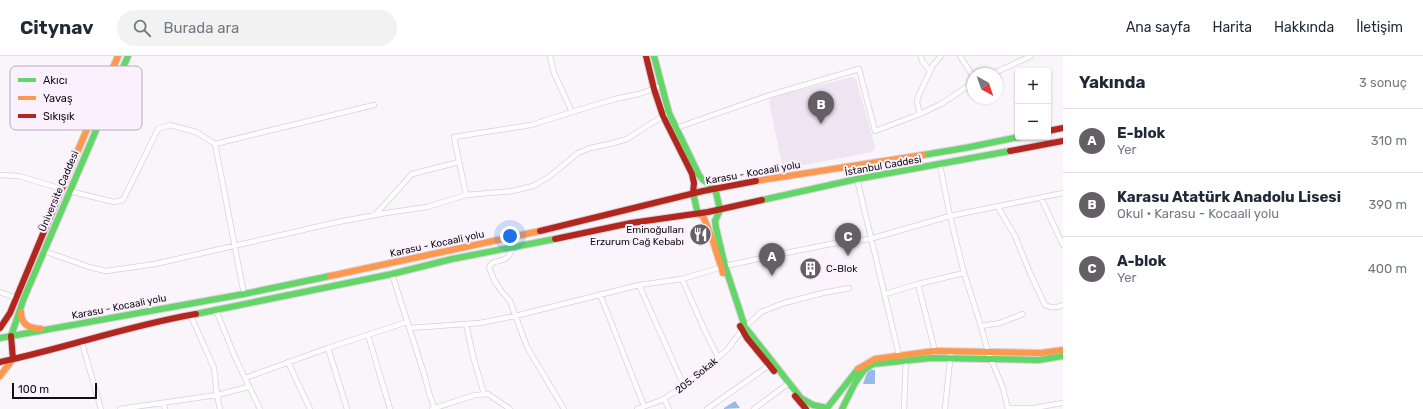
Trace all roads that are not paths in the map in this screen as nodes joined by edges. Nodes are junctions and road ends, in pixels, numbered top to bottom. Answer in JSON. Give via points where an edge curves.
{"nodes":[{"id":1,"x":118,"y":56,"type":"edge"},
{"id":2,"x":128,"y":56,"type":"edge"},
{"id":3,"x":550,"y":56,"type":"edge"},
{"id":4,"x":646,"y":56,"type":"edge"},
{"id":5,"x":654,"y":56,"type":"edge"},
{"id":6,"x":921,"y":56,"type":"edge"},
{"id":7,"x":941,"y":56,"type":"edge"},
{"id":8,"x":960,"y":56,"type":"edge"},
{"id":9,"x":1031,"y":56,"type":"edge"},
{"id":10,"x":114,"y":66,"type":"edge"},
{"id":11,"x":124,"y":66,"type":"edge"},
{"id":12,"x":968,"y":68,"type":"edge"},
{"id":13,"x":1003,"y":69,"type":"edge"},
{"id":14,"x":930,"y":71,"type":"junction"},
{"id":15,"x":661,"y":86,"type":"junction"},
{"id":16,"x":967,"y":87,"type":"edge"},
{"id":17,"x":654,"y":89,"type":"junction"},
{"id":18,"x":374,"y":105,"type":"dead end"},
{"id":19,"x":572,"y":112,"type":"junction"},
{"id":20,"x":666,"y":114,"type":"junction"},
{"id":21,"x":920,"y":114,"type":"junction"},
{"id":22,"x":676,"y":128,"type":"junction"},
{"id":23,"x":1063,"y":128,"type":"edge"},
{"id":24,"x":87,"y":130,"type":"edge"},
{"id":25,"x":96,"y":130,"type":"edge"},
{"id":26,"x":1051,"y":130,"type":"edge"},
{"id":27,"x":1015,"y":138,"type":"edge"},
{"id":28,"x":1063,"y":142,"type":"edge"},
{"id":29,"x":215,"y":144,"type":"junction"},
{"id":30,"x":459,"y":162,"type":"junction"},
{"id":31,"x":940,"y":165,"type":"junction"},
{"id":32,"x":0,"y":174,"type":"edge"},
{"id":33,"x":857,"y":179,"type":"junction"},
{"id":34,"x":715,"y":188,"type":"junction"},
{"id":35,"x":62,"y":189,"type":"junction"},
{"id":36,"x":69,"y":191,"type":"junction"},
{"id":37,"x":693,"y":193,"type":"junction"},
{"id":38,"x":1063,"y":193,"type":"edge"},
{"id":39,"x":466,"y":195,"type":"junction"},
{"id":40,"x":1041,"y":198,"type":"junction"},
{"id":41,"x":998,"y":206,"type":"junction"},
{"id":42,"x":720,"y":210,"type":"junction"},
{"id":43,"x":708,"y":212,"type":"joint"},
{"id":44,"x":698,"y":214,"type":"junction"},
{"id":45,"x":375,"y":215,"type":"junction"},
{"id":46,"x":950,"y":216,"type":"junction"},
{"id":47,"x":870,"y":239,"type":"junction"},
{"id":48,"x":1063,"y":245,"type":"edge"},
{"id":49,"x":234,"y":247,"type":"junction"},
{"id":50,"x":512,"y":248,"type":"junction"},
{"id":51,"x":44,"y":251,"type":"junction"},
{"id":52,"x":723,"y":267,"type":"junction"},
{"id":53,"x":964,"y":273,"type":"junction"},
{"id":54,"x":392,"y":274,"type":"junction"},
{"id":55,"x":682,"y":279,"type":"junction"},
{"id":56,"x":918,"y":284,"type":"junction"},
{"id":57,"x":639,"y":285,"type":"junction"},
{"id":58,"x":849,"y":288,"type":"dead end"},
{"id":59,"x":0,"y":292,"type":"edge"},
{"id":60,"x":244,"y":294,"type":"junction"},
{"id":61,"x":600,"y":294,"type":"junction"},
{"id":62,"x":884,"y":294,"type":"junction"},
{"id":63,"x":16,"y":298,"type":"junction"},
{"id":64,"x":21,"y":305,"type":"junction"},
{"id":65,"x":1063,"y":305,"type":"edge"},
{"id":66,"x":216,"y":310,"type":"junction"},
{"id":67,"x":190,"y":314,"type":"junction"},
{"id":68,"x":1023,"y":314,"type":"dead end"},
{"id":69,"x":515,"y":316,"type":"junction"},
{"id":70,"x":407,"y":322,"type":"junction"},
{"id":71,"x":466,"y":324,"type":"junction"},
{"id":72,"x":981,"y":326,"type":"junction"},
{"id":73,"x":0,"y":328,"type":"edge"},
{"id":74,"x":409,"y":328,"type":"junction"},
{"id":75,"x":743,"y":329,"type":"junction"},
{"id":76,"x":44,"y":330,"type":"junction"},
{"id":77,"x":368,"y":335,"type":"junction"},
{"id":78,"x":11,"y":336,"type":"junction"},
{"id":79,"x":0,"y":338,"type":"edge"},
{"id":80,"x":82,"y":343,"type":"junction"},
{"id":81,"x":328,"y":348,"type":"junction"},
{"id":82,"x":1063,"y":350,"type":"edge"},
{"id":83,"x":935,"y":351,"type":"junction"},
{"id":84,"x":951,"y":351,"type":"junction"},
{"id":85,"x":988,"y":352,"type":"junction"},
{"id":86,"x":1063,"y":356,"type":"edge"},
{"id":87,"x":718,"y":357,"type":"junction"},
{"id":88,"x":904,"y":357,"type":"junction"},
{"id":89,"x":950,"y":358,"type":"junction"},
{"id":90,"x":13,"y":359,"type":"junction"},
{"id":91,"x":991,"y":360,"type":"junction"},
{"id":92,"x":0,"y":362,"type":"edge"},
{"id":93,"x":288,"y":362,"type":"junction"},
{"id":94,"x":771,"y":364,"type":"junction"},
{"id":95,"x":0,"y":376,"type":"edge"},
{"id":96,"x":245,"y":378,"type":"junction"},
{"id":97,"x":788,"y":384,"type":"junction"},
{"id":98,"x":684,"y":386,"type":"junction"},
{"id":99,"x":248,"y":387,"type":"junction"},
{"id":100,"x":484,"y":394,"type":"junction"},
{"id":101,"x":217,"y":396,"type":"junction"},
{"id":102,"x":664,"y":399,"type":"junction"},
{"id":103,"x":164,"y":403,"type":"junction"},
{"id":104,"x":1063,"y":403,"type":"edge"},
{"id":105,"x":644,"y":406,"type":"junction"},
{"id":106,"x":433,"y":408,"type":"edge"},
{"id":107,"x":101,"y":409,"type":"edge"},
{"id":108,"x":120,"y":409,"type":"edge"},
{"id":109,"x":165,"y":409,"type":"edge"},
{"id":110,"x":220,"y":409,"type":"edge"},
{"id":111,"x":260,"y":409,"type":"edge"},
{"id":112,"x":310,"y":409,"type":"edge"},
{"id":113,"x":347,"y":409,"type":"edge"},
{"id":114,"x":390,"y":409,"type":"edge"},
{"id":115,"x":510,"y":409,"type":"edge"},
{"id":116,"x":564,"y":409,"type":"edge"},
{"id":117,"x":637,"y":409,"type":"edge"},
{"id":118,"x":669,"y":409,"type":"edge"},
{"id":119,"x":707,"y":409,"type":"edge"},
{"id":120,"x":754,"y":409,"type":"edge"},
{"id":121,"x":806,"y":409,"type":"edge"},
{"id":122,"x":826,"y":409,"type":"edge"},
{"id":123,"x":842,"y":409,"type":"edge"},
{"id":124,"x":904,"y":409,"type":"edge"},
{"id":125,"x":945,"y":409,"type":"edge"},
{"id":126,"x":1008,"y":409,"type":"edge"}],
"edges":[{"from":1,"to":10,"type":"main road"},
{"from":2,"to":11,"type":"main road","name":"Üniversite Caddesi"},
{"from":3,"to":19,"type":"street","via":[[554,73]]},
{"from":4,"to":17,"type":"main road"},
{"from":5,"to":15,"type":"main road"},
{"from":6,"to":14,"type":"street","via":[[922,62]]},
{"from":7,"to":14,"type":"street"},
{"from":8,"to":12,"type":"street"},
{"from":9,"to":13,"type":"street"},
{"from":14,"to":21,"type":"street","via":[[917,102]]},
{"from":15,"to":17,"type":"street"},
{"from":15,"to":20,"type":"main road"},
{"from":16,"to":21,"type":"street"},
{"from":17,"to":19,"type":"street"},
{"from":17,"to":20,"type":"main road"},
{"from":18,"to":29,"type":"street"},
{"from":19,"to":30,"type":"street","via":[[531,125],[454,137]]},
{"from":20,"to":22,"type":"main road"},
{"from":20,"to":37,"type":"main road","via":[[692,174]]},
{"from":20,"to":39,"type":"street","via":[[627,139],[578,153],[534,186],[513,191]]},
{"from":21,"to":22,"type":"street","via":[[875,131],[859,70],[767,96]]},
{"from":22,"to":34,"type":"main road","via":[[699,175]]},
{"from":23,"to":26,"type":"main road"},
{"from":24,"to":35,"type":"main road"},
{"from":25,"to":36,"type":"main road","name":"Üniversite Caddesi"},
{"from":27,"to":34,"type":"main road","name":"Karasu - Kocaali yolu"},
{"from":28,"to":31,"type":"main road","name":"İstanbul Caddesi"},
{"from":29,"to":36,"type":"street","via":[[196,132],[170,125],[158,129],[123,200],[114,202]]},
{"from":29,"to":49,"type":"street"},
{"from":30,"to":39,"type":"street"},
{"from":30,"to":45,"type":"street","via":[[412,174]]},
{"from":31,"to":33,"type":"main road","name":"İstanbul Caddesi"},
{"from":31,"to":46,"type":"street"},
{"from":32,"to":35,"type":"street","via":[[19,176]]},
{"from":33,"to":42,"type":"main road","name":"İstanbul Caddesi"},
{"from":33,"to":47,"type":"street"},
{"from":34,"to":37,"type":"main road","name":"Karasu - Kocaali yolu"},
{"from":34,"to":42,"type":"main road"},
{"from":35,"to":63,"type":"main road"},
{"from":36,"to":51,"type":"main road","name":"Üniversite Caddesi"},
{"from":37,"to":44,"type":"main road"},
{"from":37,"to":60,"type":"main road","name":"Karasu - Kocaali yolu","via":[[520,236]]},
{"from":38,"to":40,"type":"street"},
{"from":39,"to":45,"type":"street","via":[[427,207]]},
{"from":40,"to":41,"type":"street"},
{"from":40,"to":48,"type":"street"},
{"from":41,"to":46,"type":"street"},
{"from":41,"to":65,"type":"street","via":[[1015,236],[1045,305]]},
{"from":42,"to":43,"type":"main road","name":"İstanbul Caddesi"},
{"from":42,"to":52,"type":"main road","via":[[715,221]]},
{"from":43,"to":44,"type":"main road","name":"Karasu - Kocaali yolu"},
{"from":44,"to":50,"type":"main road","name":"Karasu - Kocaali yolu","via":[[631,223]]},
{"from":44,"to":52,"type":"main road","via":[[703,216],[708,226]]},
{"from":45,"to":49,"type":"street"},
{"from":46,"to":47,"type":"street"},
{"from":46,"to":53,"type":"street"},
{"from":47,"to":52,"type":"street","via":[[831,244]]},
{"from":47,"to":62,"type":"street"},
{"from":49,"to":51,"type":"street","via":[[155,264],[106,271]]},
{"from":49,"to":60,"type":"street"},
{"from":50,"to":54,"type":"main road","name":"Karasu - Kocaali yolu"},
{"from":50,"to":69,"type":"street","via":[[506,259],[492,263],[489,267],[494,280],[510,301]]},
{"from":51,"to":64,"type":"main road","name":"Üniversite Caddesi"},
{"from":52,"to":55,"type":"street"},
{"from":52,"to":75,"type":"main road"},
{"from":53,"to":56,"type":"street"},
{"from":53,"to":72,"type":"street"},
{"from":54,"to":66,"type":"main road","name":"Karasu - Kocaali yolu"},
{"from":54,"to":70,"type":"street"},
{"from":55,"to":57,"type":"street"},
{"from":55,"to":87,"type":"street"},
{"from":56,"to":62,"type":"street"},
{"from":56,"to":83,"type":"street"},
{"from":57,"to":61,"type":"street"},
{"from":57,"to":98,"type":"street"},
{"from":58,"to":75,"type":"street","name":"205. Sokak","via":[[784,303],[761,312]]},
{"from":59,"to":63,"type":"street"},
{"from":60,"to":76,"type":"main road","name":"Karasu - Kocaali yolu"},
{"from":61,"to":69,"type":"street"},
{"from":61,"to":105,"type":"street"},
{"from":62,"to":88,"type":"street"},
{"from":63,"to":73,"type":"main road"},
{"from":64,"to":76,"type":"main road","via":[[23,324]]},
{"from":64,"to":78,"type":"main road","name":"Üniversite Caddesi"},
{"from":66,"to":67,"type":"main road","name":"Karasu - Kocaali yolu"},
{"from":66,"to":96,"type":"street"},
{"from":67,"to":80,"type":"main road","name":"Karasu - Kocaali yolu"},
{"from":67,"to":101,"type":"street","via":[[214,368]]},
{"from":68,"to":72,"type":"street","via":[[1000,323]]},
{"from":69,"to":71,"type":"street"},
{"from":69,"to":116,"type":"street","via":[[527,347]]},
{"from":70,"to":74,"type":"street"},
{"from":70,"to":77,"type":"street"},
{"from":71,"to":74,"type":"street"},
{"from":71,"to":100,"type":"street"},
{"from":72,"to":85,"type":"street"},
{"from":74,"to":106,"type":"street"},
{"from":75,"to":87,"type":"street","name":"205. Sokak","via":[[727,350]]},
{"from":75,"to":94,"type":"main road","via":[[747,338]]},
{"from":76,"to":78,"type":"main road","name":"Karasu - Kocaali yolu"},
{"from":77,"to":81,"type":"street"},
{"from":77,"to":114,"type":"street"},
{"from":78,"to":79,"type":"main road","name":"Karasu - Kocaali yolu"},
{"from":78,"to":90,"type":"main road"},
{"from":80,"to":90,"type":"main road","name":"Karasu - Kocaali yolu"},
{"from":80,"to":107,"type":"street"},
{"from":81,"to":93,"type":"street"},
{"from":81,"to":113,"type":"street"},
{"from":82,"to":85,"type":"main road","via":[[1041,353]]},
{"from":83,"to":84,"type":"main road"},
{"from":83,"to":88,"type":"main road"},
{"from":84,"to":85,"type":"main road"},
{"from":84,"to":89,"type":"street"},
{"from":85,"to":91,"type":"street"},
{"from":86,"to":91,"type":"main road","via":[[1039,360]]},
{"from":87,"to":98,"type":"street","name":"205. Sokak"},
{"from":88,"to":89,"type":"main road"},
{"from":88,"to":122,"type":"main road","via":[[875,359],[862,366]]},
{"from":88,"to":123,"type":"main road","via":[[873,364],[864,370]]},
{"from":88,"to":124,"type":"street"},
{"from":89,"to":91,"type":"main road"},
{"from":89,"to":125,"type":"street"},
{"from":90,"to":92,"type":"main road","name":"Karasu - Kocaali yolu"},
{"from":90,"to":95,"type":"main road"},
{"from":91,"to":126,"type":"street","via":[[1003,388]]},
{"from":93,"to":96,"type":"street"},
{"from":93,"to":112,"type":"street"},
{"from":94,"to":97,"type":"main road"},
{"from":94,"to":119,"type":"street"},
{"from":96,"to":99,"type":"street"},
{"from":97,"to":120,"type":"street"},
{"from":97,"to":121,"type":"main road"},
{"from":97,"to":122,"type":"main road","via":[[801,398]]},
{"from":98,"to":102,"type":"street","name":"205. Sokak"},
{"from":99,"to":101,"type":"street"},
{"from":99,"to":111,"type":"street"},
{"from":100,"to":106,"type":"street"},
{"from":100,"to":115,"type":"street"},
{"from":101,"to":103,"type":"street"},
{"from":101,"to":110,"type":"street"},
{"from":102,"to":105,"type":"street","name":"205. Sokak"},
{"from":102,"to":118,"type":"street"},
{"from":103,"to":108,"type":"street"},
{"from":103,"to":109,"type":"street"},
{"from":104,"to":126,"type":"street"},
{"from":105,"to":117,"type":"street","name":"205. Sokak"}]}
